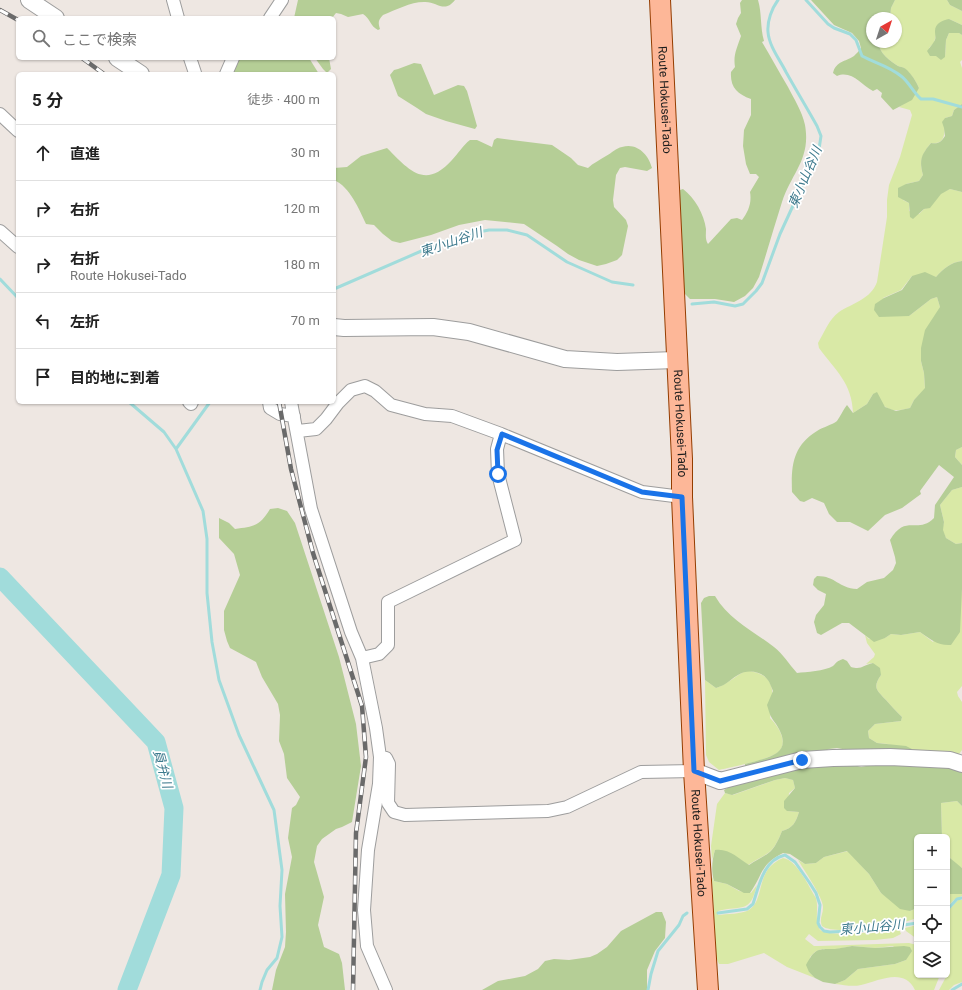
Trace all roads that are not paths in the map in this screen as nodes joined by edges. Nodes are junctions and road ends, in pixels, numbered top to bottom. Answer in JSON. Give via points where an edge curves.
{"nodes":[{"id":1,"x":29,"y":0,"type":"edge"},
{"id":2,"x":173,"y":0,"type":"edge"},
{"id":3,"x":282,"y":0,"type":"edge"},
{"id":4,"x":660,"y":0,"type":"edge"},
{"id":5,"x":53,"y":16,"type":"edge"},
{"id":6,"x":177,"y":16,"type":"edge"},
{"id":7,"x":271,"y":16,"type":"edge"},
{"id":8,"x":120,"y":60,"type":"edge"},
{"id":9,"x":191,"y":60,"type":"edge"},
{"id":10,"x":232,"y":60,"type":"edge"},
{"id":11,"x":138,"y":72,"type":"edge"},
{"id":12,"x":194,"y":72,"type":"edge"},
{"id":13,"x":227,"y":72,"type":"edge"},
{"id":14,"x":0,"y":114,"type":"edge"},
{"id":15,"x":16,"y":129,"type":"edge"},
{"id":16,"x":0,"y":231,"type":"edge"},
{"id":17,"x":16,"y":245,"type":"edge"},
{"id":18,"x":336,"y":327,"type":"edge"},
{"id":19,"x":676,"y":360,"type":"junction"},
{"id":20,"x":269,"y":404,"type":"edge"},
{"id":21,"x":291,"y":404,"type":"edge"},
{"id":22,"x":294,"y":416,"type":"junction"},
{"id":23,"x":298,"y":432,"type":"junction"},
{"id":24,"x":502,"y":434,"type":"junction"},
{"id":25,"x":682,"y":497,"type":"junction"},
{"id":26,"x":362,"y":658,"type":"junction"},
{"id":27,"x":380,"y":757,"type":"junction"},
{"id":28,"x":962,"y":764,"type":"edge"},
{"id":29,"x":694,"y":771,"type":"junction"},
{"id":30,"x":386,"y":990,"type":"edge"},
{"id":31,"x":708,"y":990,"type":"edge"}],
"edges":[{"from":1,"to":5,"type":"street"},
{"from":2,"to":6,"type":"street"},
{"from":3,"to":7,"type":"street"},
{"from":4,"to":19,"type":"main road","name":"Route Hokusei-Tado"},
{"from":8,"to":11,"type":"street"},
{"from":9,"to":12,"type":"street"},
{"from":10,"to":13,"type":"street"},
{"from":14,"to":15,"type":"street"},
{"from":16,"to":17,"type":"street"},
{"from":18,"to":19,"type":"street","via":[[433,327],[469,332],[565,359],[617,362]]},
{"from":19,"to":25,"type":"main road","name":"Route Hokusei-Tado"},
{"from":20,"to":22,"type":"street","via":[[270,408],[280,414]]},
{"from":21,"to":22,"type":"street"},
{"from":22,"to":23,"type":"street"},
{"from":23,"to":24,"type":"street","via":[[316,429],[351,390],[365,386],[391,405],[425,414],[452,416]]},
{"from":23,"to":26,"type":"street","via":[[311,509]]},
{"from":24,"to":25,"type":"street","via":[[642,492]]},
{"from":24,"to":26,"type":"street","via":[[497,450],[498,474],[514,540],[388,602],[388,645],[379,654]]},
{"from":25,"to":29,"type":"main road","name":"Route Hokusei-Tado"},
{"from":26,"to":27,"type":"street"},
{"from":27,"to":29,"type":"street","via":[[386,758],[389,764],[388,803],[394,812],[405,815],[548,811],[567,807],[641,772]]},
{"from":27,"to":30,"type":"street","via":[[368,850],[364,910],[367,946]]},
{"from":28,"to":29,"type":"street","via":[[950,760],[890,758],[802,760],[720,781]]},
{"from":29,"to":31,"type":"main road","name":"Route Hokusei-Tado"}]}
